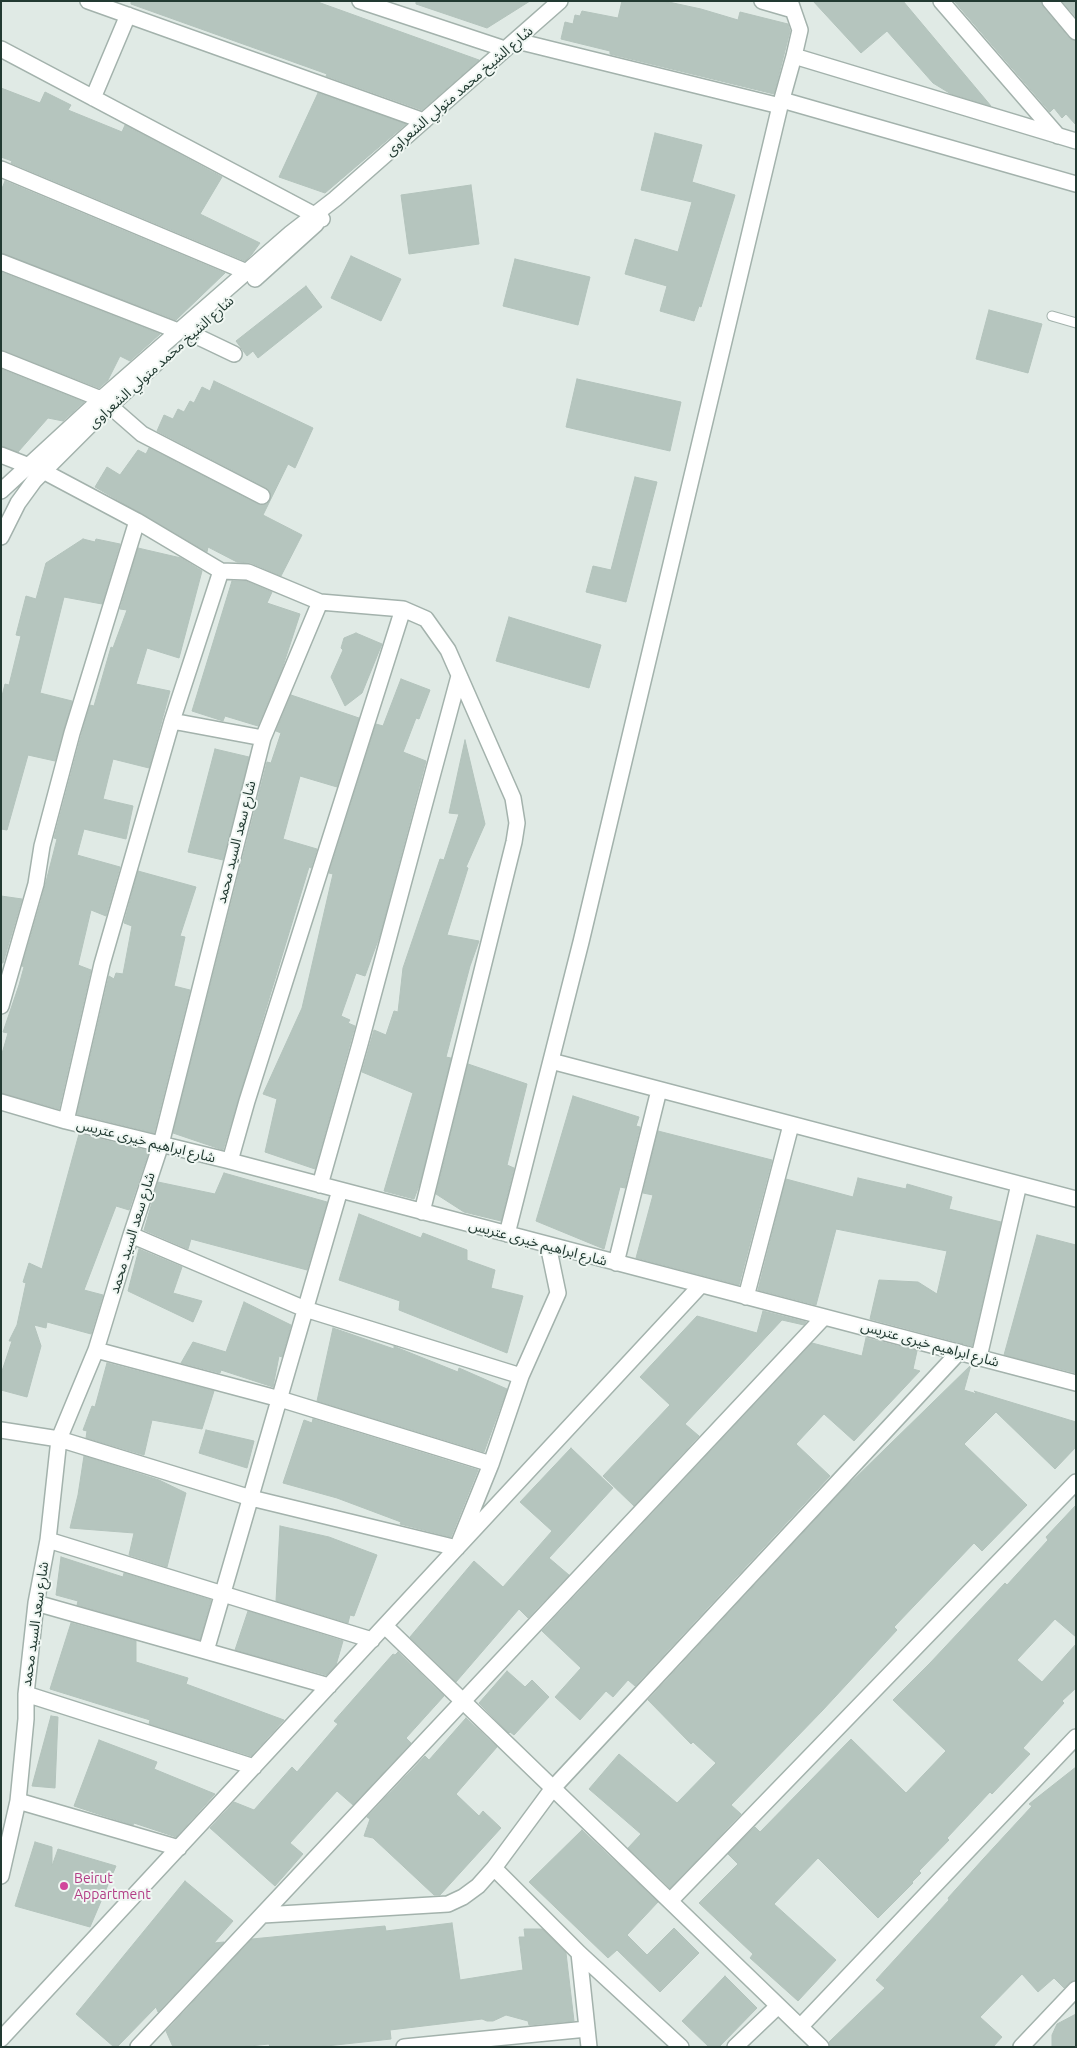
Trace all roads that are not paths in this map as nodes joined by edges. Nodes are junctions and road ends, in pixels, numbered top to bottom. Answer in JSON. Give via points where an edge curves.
{"nodes":[{"id":1,"x":88,"y":1,"type":"edge"},
{"id":2,"x":360,"y":1,"type":"edge"},
{"id":3,"x":560,"y":1,"type":"edge"},
{"id":4,"x":762,"y":1,"type":"edge"},
{"id":5,"x":941,"y":1,"type":"edge"},
{"id":6,"x":1050,"y":1,"type":"edge"},
{"id":7,"x":792,"y":6,"type":"edge"},
{"id":8,"x":128,"y":15,"type":"junction"},
{"id":9,"x":1076,"y":32,"type":"edge"},
{"id":10,"x":511,"y":45,"type":"junction"},
{"id":11,"x":1,"y":49,"type":"edge"},
{"id":12,"x":794,"y":56,"type":"junction"},
{"id":13,"x":93,"y":98,"type":"junction"},
{"id":14,"x":781,"y":103,"type":"junction"},
{"id":15,"x":424,"y":121,"type":"junction"},
{"id":16,"x":1058,"y":136,"type":"junction"},
{"id":17,"x":1076,"y":141,"type":"edge"},
{"id":18,"x":1,"y":169,"type":"edge"},
{"id":19,"x":1076,"y":184,"type":"edge"},
{"id":20,"x":318,"y":217,"type":"junction"},
{"id":21,"x":1,"y":262,"type":"edge"},
{"id":22,"x":252,"y":274,"type":"junction"},
{"id":23,"x":1052,"y":316,"type":"dead end"},
{"id":24,"x":1076,"y":323,"type":"edge"},
{"id":25,"x":184,"y":332,"type":"junction"},
{"id":26,"x":234,"y":354,"type":"dead end"},
{"id":27,"x":1,"y":359,"type":"edge"},
{"id":28,"x":105,"y":402,"type":"junction"},
{"id":29,"x":1,"y":455,"type":"edge"},
{"id":30,"x":28,"y":466,"type":"junction"},
{"id":31,"x":43,"y":471,"type":"junction"},
{"id":32,"x":1,"y":491,"type":"edge"},
{"id":33,"x":262,"y":496,"type":"dead end"},
{"id":34,"x":137,"y":521,"type":"junction"},
{"id":35,"x":1,"y":537,"type":"edge"},
{"id":36,"x":221,"y":571,"type":"junction"},
{"id":37,"x":320,"y":602,"type":"junction"},
{"id":38,"x":402,"y":609,"type":"junction"},
{"id":39,"x":459,"y":676,"type":"junction"},
{"id":40,"x":172,"y":721,"type":"junction"},
{"id":41,"x":263,"y":738,"type":"junction"},
{"id":42,"x":1,"y":1006,"type":"edge"},
{"id":43,"x":551,"y":1061,"type":"junction"},
{"id":44,"x":659,"y":1090,"type":"junction"},
{"id":45,"x":1,"y":1102,"type":"edge"},
{"id":46,"x":66,"y":1121,"type":"junction"},
{"id":47,"x":792,"y":1125,"type":"junction"},
{"id":48,"x":161,"y":1144,"type":"junction"},
{"id":49,"x":230,"y":1162,"type":"junction"},
{"id":50,"x":1019,"y":1184,"type":"junction"},
{"id":51,"x":320,"y":1185,"type":"junction"},
{"id":52,"x":340,"y":1190,"type":"junction"},
{"id":53,"x":1076,"y":1199,"type":"edge"},
{"id":54,"x":422,"y":1212,"type":"junction"},
{"id":55,"x":508,"y":1234,"type":"junction"},
{"id":56,"x":131,"y":1235,"type":"junction"},
{"id":57,"x":548,"y":1245,"type":"junction"},
{"id":58,"x":616,"y":1263,"type":"junction"},
{"id":59,"x":701,"y":1285,"type":"junction"},
{"id":60,"x":746,"y":1297,"type":"junction"},
{"id":61,"x":305,"y":1309,"type":"junction"},
{"id":62,"x":824,"y":1317,"type":"junction"},
{"id":63,"x":96,"y":1350,"type":"junction"},
{"id":64,"x":959,"y":1352,"type":"junction"},
{"id":65,"x":979,"y":1357,"type":"junction"},
{"id":66,"x":521,"y":1376,"type":"junction"},
{"id":67,"x":1076,"y":1383,"type":"edge"},
{"id":68,"x":280,"y":1399,"type":"junction"},
{"id":69,"x":1,"y":1430,"type":"edge"},
{"id":70,"x":59,"y":1439,"type":"junction"},
{"id":71,"x":491,"y":1464,"type":"junction"},
{"id":72,"x":1076,"y":1482,"type":"edge"},
{"id":73,"x":251,"y":1498,"type":"junction"},
{"id":74,"x":48,"y":1540,"type":"junction"},
{"id":75,"x":457,"y":1548,"type":"junction"},
{"id":76,"x":223,"y":1594,"type":"junction"},
{"id":77,"x":36,"y":1603,"type":"junction"},
{"id":78,"x":385,"y":1626,"type":"junction"},
{"id":79,"x":372,"y":1640,"type":"junction"},
{"id":80,"x":206,"y":1651,"type":"junction"},
{"id":81,"x":330,"y":1686,"type":"junction"},
{"id":82,"x":26,"y":1694,"type":"junction"},
{"id":83,"x":463,"y":1702,"type":"junction"},
{"id":84,"x":1076,"y":1737,"type":"edge"},
{"id":85,"x":254,"y":1766,"type":"junction"},
{"id":86,"x":553,"y":1788,"type":"junction"},
{"id":87,"x":18,"y":1801,"type":"junction"},
{"id":88,"x":179,"y":1848,"type":"junction"},
{"id":89,"x":494,"y":1868,"type":"junction"},
{"id":90,"x":1,"y":1876,"type":"edge"},
{"id":91,"x":670,"y":1901,"type":"junction"},
{"id":92,"x":263,"y":1915,"type":"junction"},
{"id":93,"x":579,"y":1954,"type":"junction"},
{"id":94,"x":1076,"y":1989,"type":"edge"},
{"id":95,"x":778,"y":2006,"type":"junction"},
{"id":96,"x":800,"y":2027,"type":"junction"},
{"id":97,"x":587,"y":2029,"type":"junction"},
{"id":98,"x":1,"y":2039,"type":"edge"},
{"id":99,"x":138,"y":2047,"type":"edge"},
{"id":100,"x":404,"y":2047,"type":"edge"},
{"id":101,"x":589,"y":2047,"type":"edge"},
{"id":102,"x":681,"y":2047,"type":"edge"},
{"id":103,"x":735,"y":2047,"type":"edge"},
{"id":104,"x":821,"y":2047,"type":"edge"},
{"id":105,"x":1021,"y":2047,"type":"edge"}],
"edges":[{"from":1,"to":8,"type":"street"},
{"from":2,"to":10,"type":"street"},
{"from":3,"to":10,"type":"street","name":"شارع الشيخ محمد متولي الشعراوى"},
{"from":4,"to":7,"type":"street"},
{"from":5,"to":16,"type":"street"},
{"from":6,"to":9,"type":"street"},
{"from":7,"to":12,"type":"street","via":[[800,30]]},
{"from":8,"to":13,"type":"street"},
{"from":8,"to":15,"type":"street"},
{"from":10,"to":14,"type":"street"},
{"from":10,"to":15,"type":"street","name":"شارع الشيخ محمد متولي الشعراوى"},
{"from":11,"to":13,"type":"street"},
{"from":12,"to":14,"type":"street"},
{"from":12,"to":16,"type":"street"},
{"from":13,"to":20,"type":"street"},
{"from":14,"to":19,"type":"street"},
{"from":14,"to":43,"type":"street"},
{"from":15,"to":20,"type":"street","name":"شارع الشيخ محمد متولي الشعراوى"},
{"from":16,"to":17,"type":"street"},
{"from":18,"to":22,"type":"street"},
{"from":20,"to":22,"type":"street","name":"شارع الشيخ محمد متولي الشعراوى"},
{"from":21,"to":25,"type":"street"},
{"from":22,"to":25,"type":"street","name":"شارع الشيخ محمد متولي الشعراوى"},
{"from":23,"to":24,"type":"lane"},
{"from":25,"to":26,"type":"street"},
{"from":25,"to":28,"type":"street","name":"شارع الشيخ محمد متولي الشعراوى"},
{"from":27,"to":28,"type":"street"},
{"from":28,"to":30,"type":"street","name":"شارع الشيخ محمد متولي الشعراوى"},
{"from":28,"to":31,"type":"street","name":"شارع الشيخ محمد متولي الشعراوى"},
{"from":28,"to":33,"type":"street","via":[[142,434]]},
{"from":29,"to":30,"type":"street"},
{"from":30,"to":32,"type":"street","name":"شارع الشيخ محمد متولي الشعراوى"},
{"from":31,"to":34,"type":"street"},
{"from":31,"to":35,"type":"street","name":"شارع الشيخ محمد متولي الشعراوى","via":[[18,503]]},
{"from":34,"to":36,"type":"street"},
{"from":34,"to":42,"type":"street","via":[[72,733],[42,846],[36,884]]},
{"from":36,"to":37,"type":"street","via":[[248,572]]},
{"from":36,"to":40,"type":"street"},
{"from":37,"to":38,"type":"street"},
{"from":37,"to":41,"type":"street","name":"شارع سعد السيد محمد"},
{"from":38,"to":39,"type":"street","via":[[426,619],[448,650]]},
{"from":38,"to":49,"type":"street"},
{"from":39,"to":51,"type":"street"},
{"from":39,"to":54,"type":"street","via":[[513,798],[516,823],[514,842]]},
{"from":40,"to":41,"type":"street"},
{"from":40,"to":46,"type":"street","via":[[102,964]]},
{"from":41,"to":48,"type":"street","name":"شارع سعد السيد محمد"},
{"from":43,"to":44,"type":"street"},
{"from":43,"to":55,"type":"street"},
{"from":44,"to":47,"type":"street"},
{"from":44,"to":58,"type":"street"},
{"from":45,"to":46,"type":"street","name":"شارع ابراهيم خيرى عتريس"},
{"from":46,"to":48,"type":"street","name":"شارع ابراهيم خيرى عتريس"},
{"from":47,"to":50,"type":"street"},
{"from":47,"to":60,"type":"street"},
{"from":48,"to":49,"type":"street","name":"شارع ابراهيم خيرى عتريس"},
{"from":48,"to":56,"type":"street","name":"شارع سعد السيد محمد"},
{"from":49,"to":51,"type":"street","name":"شارع ابراهيم خيرى عتريس"},
{"from":50,"to":53,"type":"street"},
{"from":50,"to":65,"type":"street"},
{"from":51,"to":52,"type":"street","name":"شارع ابراهيم خيرى عتريس"},
{"from":52,"to":54,"type":"street","name":"شارع ابراهيم خيرى عتريس"},
{"from":52,"to":61,"type":"street"},
{"from":54,"to":55,"type":"street","name":"شارع ابراهيم خيرى عتريس"},
{"from":55,"to":57,"type":"street","name":"شارع ابراهيم خيرى عتريس"},
{"from":56,"to":61,"type":"street"},
{"from":56,"to":63,"type":"street","name":"شارع سعد السيد محمد"},
{"from":57,"to":58,"type":"street","name":"شارع ابراهيم خيرى عتريس"},
{"from":57,"to":66,"type":"street","via":[[558,1292]]},
{"from":58,"to":59,"type":"street","name":"شارع ابراهيم خيرى عتريس"},
{"from":59,"to":60,"type":"street","name":"شارع ابراهيم خيرى عتريس"},
{"from":59,"to":75,"type":"street"},
{"from":60,"to":62,"type":"street","name":"شارع ابراهيم خيرى عتريس"},
{"from":61,"to":66,"type":"street"},
{"from":61,"to":68,"type":"street"},
{"from":62,"to":64,"type":"street","name":"شارع ابراهيم خيرى عتريس"},
{"from":62,"to":83,"type":"street"},
{"from":63,"to":68,"type":"street"},
{"from":63,"to":70,"type":"street","name":"شارع سعد السيد محمد"},
{"from":64,"to":65,"type":"street","name":"شارع ابراهيم خيرى عتريس"},
{"from":64,"to":86,"type":"street"},
{"from":65,"to":67,"type":"street","name":"شارع ابراهيم خيرى عتريس"},
{"from":66,"to":71,"type":"street"},
{"from":68,"to":71,"type":"street"},
{"from":68,"to":73,"type":"street"},
{"from":69,"to":70,"type":"street"},
{"from":70,"to":73,"type":"street"},
{"from":70,"to":74,"type":"street","name":"شارع سعد السيد محمد"},
{"from":71,"to":75,"type":"street"},
{"from":72,"to":91,"type":"street"},
{"from":73,"to":75,"type":"street"},
{"from":73,"to":76,"type":"street"},
{"from":74,"to":76,"type":"street"},
{"from":74,"to":77,"type":"street","name":"شارع سعد السيد محمد"},
{"from":75,"to":78,"type":"street"},
{"from":76,"to":79,"type":"street"},
{"from":76,"to":80,"type":"street"},
{"from":77,"to":80,"type":"street"},
{"from":77,"to":82,"type":"street","name":"شارع سعد السيد محمد"},
{"from":78,"to":79,"type":"street"},
{"from":78,"to":83,"type":"street"},
{"from":79,"to":81,"type":"street"},
{"from":80,"to":81,"type":"street"},
{"from":81,"to":85,"type":"street"},
{"from":82,"to":85,"type":"street"},
{"from":82,"to":87,"type":"street","name":"شارع سعد السيد محمد"},
{"from":83,"to":86,"type":"street"},
{"from":83,"to":92,"type":"street"},
{"from":84,"to":96,"type":"street"},
{"from":85,"to":88,"type":"street"},
{"from":86,"to":89,"type":"street"},
{"from":86,"to":91,"type":"street"},
{"from":87,"to":88,"type":"street"},
{"from":87,"to":90,"type":"street","name":"شارع سعد السيد محمد"},
{"from":88,"to":98,"type":"street"},
{"from":89,"to":92,"type":"street","via":[[478,1886],[448,1904]]},
{"from":89,"to":93,"type":"street"},
{"from":91,"to":95,"type":"street"},
{"from":92,"to":99,"type":"street"},
{"from":93,"to":97,"type":"street"},
{"from":93,"to":102,"type":"street"},
{"from":94,"to":105,"type":"street"},
{"from":95,"to":96,"type":"street"},
{"from":95,"to":103,"type":"street"},
{"from":96,"to":104,"type":"street"},
{"from":97,"to":100,"type":"street"},
{"from":97,"to":101,"type":"street"}]}
